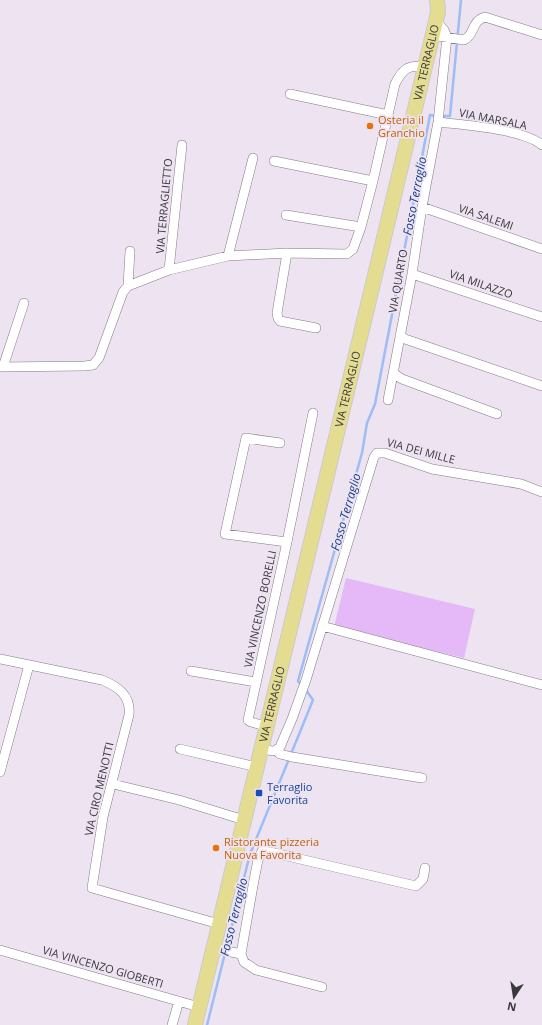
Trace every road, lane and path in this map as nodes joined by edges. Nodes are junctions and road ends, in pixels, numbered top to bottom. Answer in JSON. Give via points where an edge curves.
{"nodes":[{"id":1,"x":438,"y":8,"type":"edge"},
{"id":2,"x":432,"y":35,"type":"junction"},
{"id":3,"x":542,"y":35,"type":"edge"},
{"id":4,"x":454,"y":39,"type":"junction"},
{"id":5,"x":424,"y":66,"type":"junction"},
{"id":6,"x":290,"y":94,"type":"dead end"},
{"id":7,"x":388,"y":115,"type":"junction"},
{"id":8,"x":439,"y":119,"type":"junction"},
{"id":9,"x":182,"y":145,"type":"dead end"},
{"id":10,"x":542,"y":145,"type":"edge"},
{"id":11,"x":254,"y":158,"type":"dead end"},
{"id":12,"x":274,"y":161,"type":"dead end"},
{"id":13,"x":373,"y":181,"type":"junction"},
{"id":14,"x":422,"y":207,"type":"junction"},
{"id":15,"x":286,"y":215,"type":"dead end"},
{"id":16,"x":361,"y":227,"type":"junction"},
{"id":17,"x":542,"y":249,"type":"edge"},
{"id":18,"x":130,"y":251,"type":"dead end"},
{"id":19,"x":287,"y":253,"type":"junction"},
{"id":20,"x":228,"y":256,"type":"junction"},
{"id":21,"x":170,"y":270,"type":"junction"},
{"id":22,"x":412,"y":274,"type":"junction"},
{"id":23,"x":128,"y":286,"type":"junction"},
{"id":24,"x":24,"y":303,"type":"dead end"},
{"id":25,"x":542,"y":317,"type":"edge"},
{"id":26,"x":316,"y":328,"type":"dead end"},
{"id":27,"x":400,"y":335,"type":"junction"},
{"id":28,"x":2,"y":367,"type":"edge"},
{"id":29,"x":393,"y":373,"type":"junction"},
{"id":30,"x":542,"y":386,"type":"edge"},
{"id":31,"x":388,"y":400,"type":"dead end"},
{"id":32,"x":313,"y":413,"type":"dead end"},
{"id":33,"x":497,"y":414,"type":"dead end"},
{"id":34,"x":280,"y":443,"type":"dead end"},
{"id":35,"x":542,"y":492,"type":"edge"},
{"id":36,"x":287,"y":542,"type":"junction"},
{"id":37,"x":322,"y":626,"type":"junction"},
{"id":38,"x":0,"y":659,"type":"edge"},
{"id":39,"x":30,"y":665,"type":"junction"},
{"id":40,"x":191,"y":671,"type":"dead end"},
{"id":41,"x":256,"y":682,"type":"junction"},
{"id":42,"x":542,"y":685,"type":"edge"},
{"id":43,"x":266,"y":726,"type":"junction"},
{"id":44,"x":261,"y":748,"type":"junction"},
{"id":45,"x":180,"y":749,"type":"dead end"},
{"id":46,"x":284,"y":754,"type":"junction"},
{"id":47,"x":256,"y":767,"type":"junction"},
{"id":48,"x":0,"y":772,"type":"edge"},
{"id":49,"x":422,"y":778,"type":"dead end"},
{"id":50,"x":113,"y":784,"type":"junction"},
{"id":51,"x":244,"y":820,"type":"junction"},
{"id":52,"x":425,"y":868,"type":"dead end"},
{"id":53,"x":219,"y":924,"type":"junction"},
{"id":54,"x":217,"y":949,"type":"junction"},
{"id":55,"x":0,"y":950,"type":"edge"},
{"id":56,"x":237,"y":954,"type":"junction"},
{"id":57,"x":322,"y":987,"type":"dead end"},
{"id":58,"x":179,"y":1001,"type":"junction"},
{"id":59,"x":199,"y":1007,"type":"junction"},
{"id":60,"x":172,"y":1025,"type":"edge"},
{"id":61,"x":195,"y":1025,"type":"edge"}],
"edges":[{"from":1,"to":2,"type":"main road","name":"VIA TERRAGLIO"},
{"from":1,"to":4,"type":"street","via":[[444,30]]},
{"from":2,"to":4,"type":"street"},
{"from":2,"to":5,"type":"main road","name":"VIA TERRAGLIO"},
{"from":3,"to":4,"type":"street","via":[[485,17],[476,22],[467,39]]},
{"from":4,"to":8,"type":"street","name":"VIA QUARTO"},
{"from":5,"to":7,"type":"street","name":"VIA TERRAGLIETTO","via":[[410,66],[400,75],[395,84]]},
{"from":5,"to":43,"type":"main road","name":"VIA TERRAGLIO"},
{"from":6,"to":7,"type":"street"},
{"from":7,"to":13,"type":"street","name":"VIA TERRAGLIETTO"},
{"from":8,"to":10,"type":"street","name":"VIA MARSALA","via":[[453,124],[512,133],[537,140]]},
{"from":8,"to":14,"type":"street","name":"VIA QUARTO"},
{"from":9,"to":21,"type":"street","name":"VIA TERRAGLIETTO"},
{"from":11,"to":20,"type":"street"},
{"from":12,"to":13,"type":"street"},
{"from":13,"to":16,"type":"street","name":"VIA TERRAGLIETTO"},
{"from":14,"to":17,"type":"street","name":"VIA SALEMI"},
{"from":14,"to":22,"type":"street","name":"VIA QUARTO"},
{"from":15,"to":16,"type":"street"},
{"from":16,"to":19,"type":"street","name":"VIA TERRAGLIETTO","via":[[353,249],[347,254]]},
{"from":18,"to":23,"type":"street"},
{"from":19,"to":20,"type":"street","name":"VIA TERRAGLIETTO"},
{"from":19,"to":26,"type":"street","via":[[278,318],[280,321]]},
{"from":20,"to":21,"type":"street","name":"VIA TERRAGLIETTO"},
{"from":21,"to":23,"type":"street","name":"VIA TERRAGLIETTO"},
{"from":22,"to":25,"type":"street","name":"VIA MILAZZO"},
{"from":22,"to":27,"type":"street","name":"VIA QUARTO"},
{"from":23,"to":28,"type":"street","via":[[123,292],[99,358],[93,364]]},
{"from":24,"to":28,"type":"street"},
{"from":27,"to":29,"type":"street","name":"VIA QUARTO"},
{"from":27,"to":30,"type":"street","via":[[405,339]]},
{"from":29,"to":31,"type":"street","name":"VIA QUARTO"},
{"from":29,"to":33,"type":"street","via":[[402,379]]},
{"from":32,"to":36,"type":"street","name":"VIA VINCENZO BORELLI"},
{"from":34,"to":36,"type":"street","name":"VIA VINCENZO BORELLI","via":[[246,438],[224,534]]},
{"from":35,"to":37,"type":"street","name":"VIA DEI MILLE","via":[[520,484],[432,469],[385,453],[377,453]]},
{"from":36,"to":41,"type":"street","name":"VIA VINCENZO BORELLI"},
{"from":37,"to":42,"type":"street"},
{"from":37,"to":46,"type":"street","name":"VIA DEI MILLE","via":[[306,680],[280,747]]},
{"from":38,"to":39,"type":"street","name":"VIA CIRO MENOTTI"},
{"from":39,"to":48,"type":"street"},
{"from":39,"to":50,"type":"street","name":"VIA CIRO MENOTTI","via":[[102,680],[113,686],[128,701],[129,716]]},
{"from":40,"to":41,"type":"street","name":"VIA VINCENZO BORELLI"},
{"from":41,"to":43,"type":"street","name":"VIA VINCENZO BORELLI","via":[[248,720]]},
{"from":43,"to":44,"type":"main road","name":"VIA TERRAGLIO"},
{"from":44,"to":46,"type":"street"},
{"from":44,"to":47,"type":"main road","name":"VIA TERRAGLIO"},
{"from":45,"to":47,"type":"street"},
{"from":46,"to":49,"type":"street"},
{"from":47,"to":51,"type":"main road","name":"VIA TERRAGLIO"},
{"from":50,"to":51,"type":"street","via":[[179,800]]},
{"from":50,"to":53,"type":"street","name":"VIA CIRO MENOTTI","via":[[103,817],[92,888]]},
{"from":51,"to":53,"type":"main road","name":"VIA TERRAGLIO"},
{"from":52,"to":56,"type":"street","via":[[423,879],[416,886],[262,851]]},
{"from":53,"to":54,"type":"main road","name":"VIA TERRAGLIO"},
{"from":54,"to":56,"type":"street"},
{"from":54,"to":59,"type":"main road","name":"VIA TERRAGLIO"},
{"from":55,"to":58,"type":"street","name":"VIA VINCENZO GIOBERTI"},
{"from":56,"to":57,"type":"street","via":[[256,970]]},
{"from":58,"to":59,"type":"street","name":"VIA VINCENZO GIOBERTI"},
{"from":58,"to":60,"type":"street"},
{"from":59,"to":61,"type":"main road","name":"VIA TERRAGLIO"}]}
